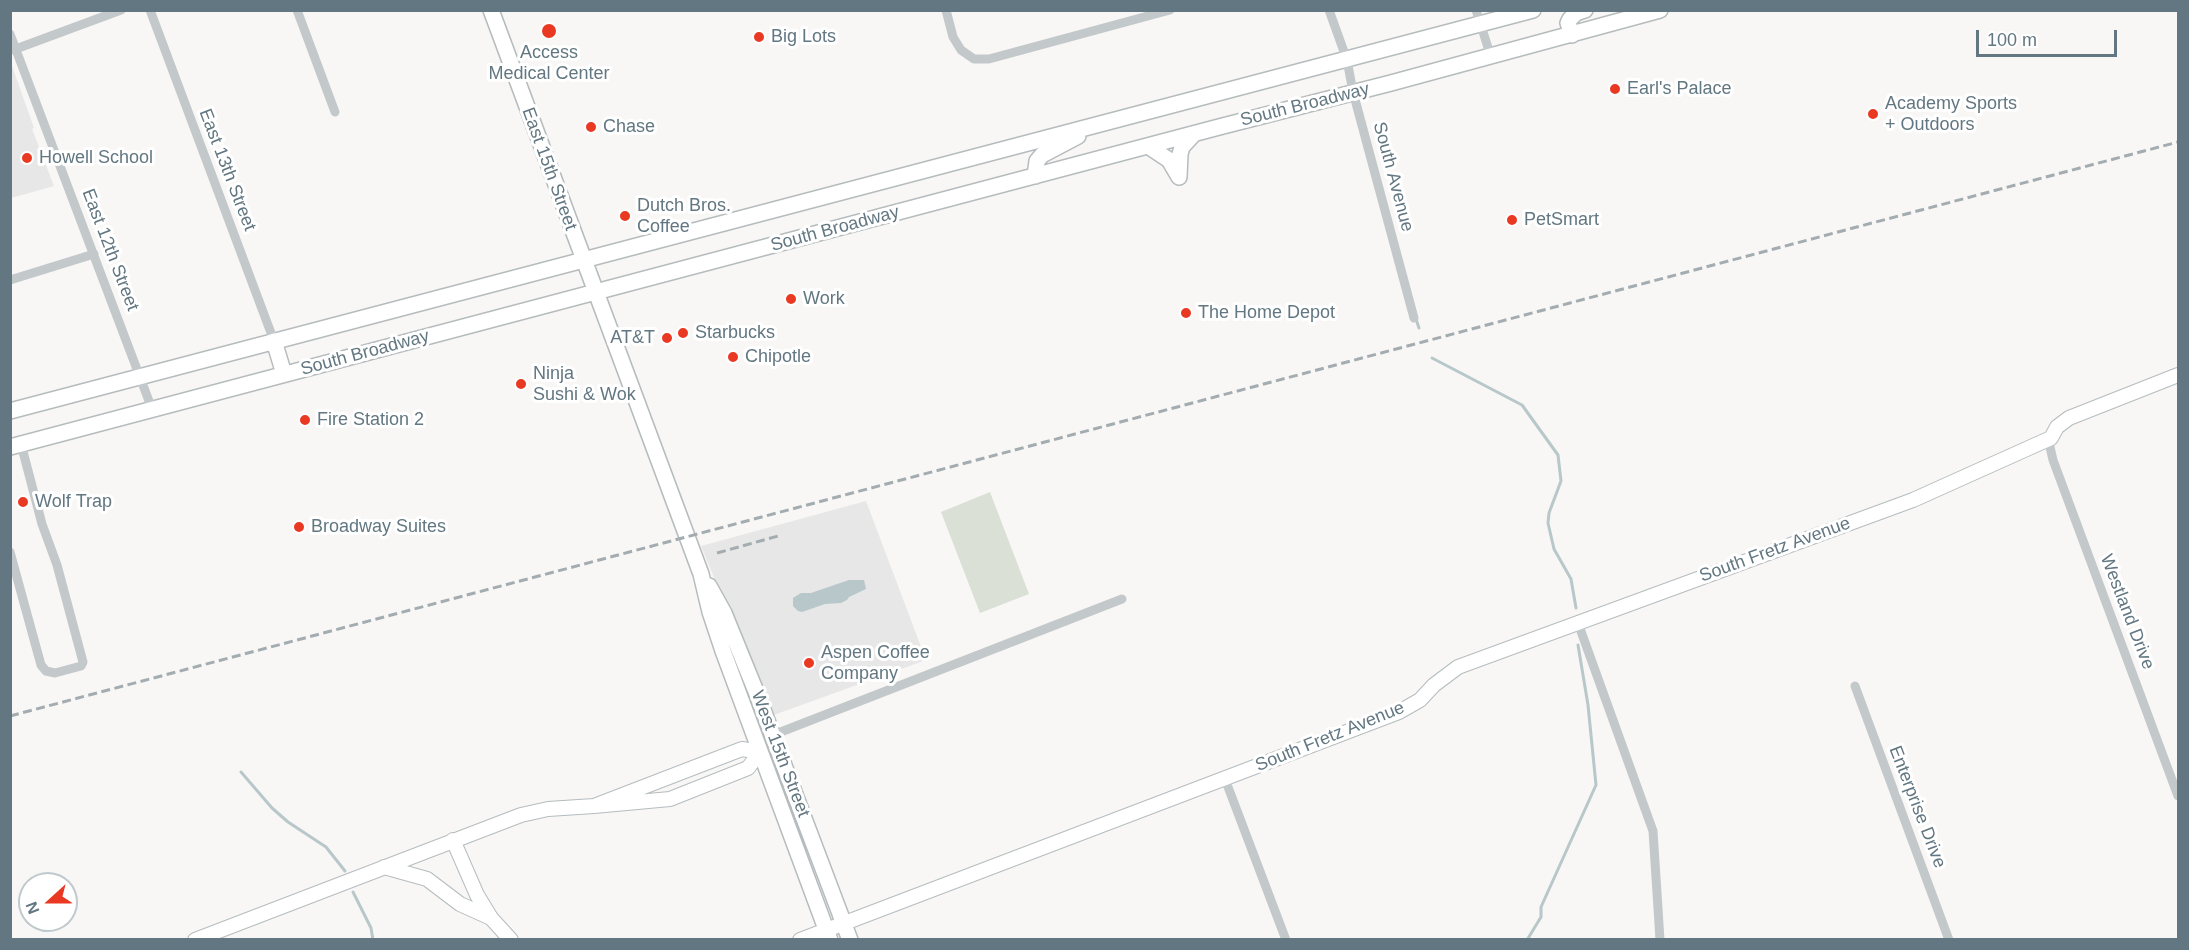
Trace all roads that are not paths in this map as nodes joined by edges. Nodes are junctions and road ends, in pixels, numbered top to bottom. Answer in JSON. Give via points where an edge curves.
{"nodes":[{"id":1,"x":121,"y":10,"type":"edge"},
{"id":2,"x":150,"y":10,"type":"edge"},
{"id":3,"x":297,"y":10,"type":"edge"},
{"id":4,"x":491,"y":10,"type":"edge"},
{"id":5,"x":946,"y":10,"type":"edge"},
{"id":6,"x":1170,"y":10,"type":"edge"},
{"id":7,"x":1329,"y":10,"type":"edge"},
{"id":8,"x":1533,"y":10,"type":"edge"},
{"id":9,"x":1585,"y":10,"type":"edge"},
{"id":10,"x":1660,"y":10,"type":"edge"},
{"id":11,"x":1478,"y":17,"type":"edge"},
{"id":12,"x":10,"y":34,"type":"edge"},
{"id":13,"x":1572,"y":35,"type":"junction"},
{"id":14,"x":13,"y":50,"type":"edge"},
{"id":15,"x":1491,"y":57,"type":"junction"},
{"id":16,"x":1347,"y":60,"type":"junction"},
{"id":17,"x":1353,"y":92,"type":"junction"},
{"id":18,"x":335,"y":112,"type":"dead end"},
{"id":19,"x":1096,"y":126,"type":"junction"},
{"id":20,"x":1195,"y":134,"type":"junction"},
{"id":21,"x":1148,"y":146,"type":"junction"},
{"id":22,"x":1035,"y":176,"type":"junction"},
{"id":23,"x":94,"y":254,"type":"junction"},
{"id":24,"x":583,"y":262,"type":"junction"},
{"id":25,"x":10,"y":280,"type":"edge"},
{"id":26,"x":595,"y":293,"type":"junction"},
{"id":27,"x":1414,"y":318,"type":"dead end"},
{"id":28,"x":274,"y":341,"type":"junction"},
{"id":29,"x":284,"y":374,"type":"junction"},
{"id":30,"x":2178,"y":375,"type":"edge"},
{"id":31,"x":140,"y":376,"type":"junction"},
{"id":32,"x":152,"y":409,"type":"junction"},
{"id":33,"x":10,"y":411,"type":"edge"},
{"id":34,"x":2051,"y":438,"type":"junction"},
{"id":35,"x":16,"y":446,"type":"edge"},
{"id":36,"x":10,"y":552,"type":"edge"},
{"id":37,"x":701,"y":574,"type":"junction"},
{"id":38,"x":1122,"y":598,"type":"dead end"},
{"id":39,"x":1578,"y":622,"type":"junction"},
{"id":40,"x":1855,"y":686,"type":"dead end"},
{"id":41,"x":773,"y":735,"type":"junction"},
{"id":42,"x":760,"y":752,"type":"junction"},
{"id":43,"x":1225,"y":779,"type":"junction"},
{"id":44,"x":2178,"y":796,"type":"edge"},
{"id":45,"x":594,"y":806,"type":"junction"},
{"id":46,"x":453,"y":840,"type":"junction"},
{"id":47,"x":384,"y":867,"type":"junction"},
{"id":48,"x":491,"y":918,"type":"junction"},
{"id":49,"x":844,"y":924,"type":"junction"},
{"id":50,"x":828,"y":935,"type":"edge"},
{"id":51,"x":195,"y":939,"type":"edge"},
{"id":52,"x":511,"y":939,"type":"edge"},
{"id":53,"x":800,"y":939,"type":"edge"},
{"id":54,"x":850,"y":939,"type":"edge"},
{"id":55,"x":1286,"y":939,"type":"edge"},
{"id":56,"x":1660,"y":939,"type":"edge"},
{"id":57,"x":1949,"y":939,"type":"edge"}],
"edges":[{"from":1,"to":14,"type":"street"},
{"from":2,"to":28,"type":"street","name":"East 13th Street"},
{"from":3,"to":18,"type":"street"},
{"from":4,"to":24,"type":"main road","name":"East 15th Street"},
{"from":5,"to":6,"type":"street","via":[[953,37],[961,50],[974,59]]},
{"from":7,"to":16,"type":"street","name":"South Avenue"},
{"from":8,"to":11,"type":"main road","name":"South Broadway"},
{"from":9,"to":13,"type":"main road","via":[[1569,18]]},
{"from":10,"to":13,"type":"main road","name":"South Broadway"},
{"from":11,"to":15,"type":"street"},
{"from":11,"to":16,"type":"main road","name":"South Broadway"},
{"from":12,"to":14,"type":"street","name":"East 12th Street"},
{"from":13,"to":15,"type":"main road","name":"South Broadway"},
{"from":14,"to":23,"type":"street","name":"East 12th Street"},
{"from":15,"to":17,"type":"main road","name":"South Broadway"},
{"from":16,"to":17,"type":"street","name":"South Avenue"},
{"from":16,"to":19,"type":"main road","name":"South Broadway"},
{"from":17,"to":20,"type":"main road","name":"South Broadway"},
{"from":17,"to":27,"type":"street","name":"South Avenue"},
{"from":19,"to":22,"type":"main road","via":[[1042,155]]},
{"from":19,"to":24,"type":"main road","name":"South Broadway"},
{"from":20,"to":21,"type":"main road","name":"South Broadway"},
{"from":20,"to":21,"type":"main road","via":[[1182,147],[1179,177],[1169,160]]},
{"from":21,"to":22,"type":"main road","name":"South Broadway"},
{"from":22,"to":26,"type":"main road","name":"South Broadway"},
{"from":23,"to":25,"type":"street"},
{"from":23,"to":31,"type":"street","name":"East 12th Street"},
{"from":24,"to":26,"type":"main road","name":"East 15th Street"},
{"from":24,"to":28,"type":"main road","name":"South Broadway"},
{"from":26,"to":29,"type":"main road","name":"South Broadway"},
{"from":26,"to":37,"type":"main road","name":"West 15th Street"},
{"from":28,"to":29,"type":"main road"},
{"from":28,"to":31,"type":"main road","name":"South Broadway"},
{"from":29,"to":32,"type":"main road","name":"South Broadway"},
{"from":30,"to":34,"type":"street","via":[[2069,418]]},
{"from":31,"to":32,"type":"street","name":"East 12th Street"},
{"from":31,"to":33,"type":"main road","name":"South Broadway"},
{"from":32,"to":35,"type":"main road","name":"South Broadway"},
{"from":34,"to":39,"type":"street","name":"South Fretz Avenue","via":[[1913,500]]},
{"from":34,"to":44,"type":"street","name":"Westland Drive","via":[[2053,460]]},
{"from":35,"to":36,"type":"street","via":[[57,564],[81,666],[55,673],[41,665]]},
{"from":37,"to":41,"type":"main road","name":"West 15th Street","via":[[724,613]]},
{"from":37,"to":42,"type":"main road","name":"West 15th Street","via":[[720,641]]},
{"from":38,"to":41,"type":"street"},
{"from":39,"to":43,"type":"street","name":"South Fretz Avenue","via":[[1458,667],[1420,700],[1399,712]]},
{"from":39,"to":56,"type":"street","via":[[1653,831]]},
{"from":40,"to":57,"type":"street","name":"Enterprise Drive"},
{"from":41,"to":42,"type":"main road"},
{"from":41,"to":49,"type":"main road","name":"West 15th Street"},
{"from":42,"to":45,"type":"street","via":[[742,749]]},
{"from":42,"to":45,"type":"street","via":[[748,768],[670,799]]},
{"from":42,"to":50,"type":"main road","name":"West 15th Street"},
{"from":43,"to":49,"type":"street","name":"South Fretz Avenue"},
{"from":43,"to":55,"type":"street"},
{"from":45,"to":46,"type":"street","via":[[521,815]]},
{"from":46,"to":47,"type":"street"},
{"from":46,"to":48,"type":"street"},
{"from":47,"to":48,"type":"street","via":[[427,879],[460,904]]},
{"from":47,"to":51,"type":"street"},
{"from":48,"to":52,"type":"street"},
{"from":49,"to":50,"type":"street","name":"South Fretz Avenue"},
{"from":49,"to":54,"type":"main road","name":"West 15th Street"},
{"from":50,"to":53,"type":"street","name":"South Fretz Avenue"}]}
